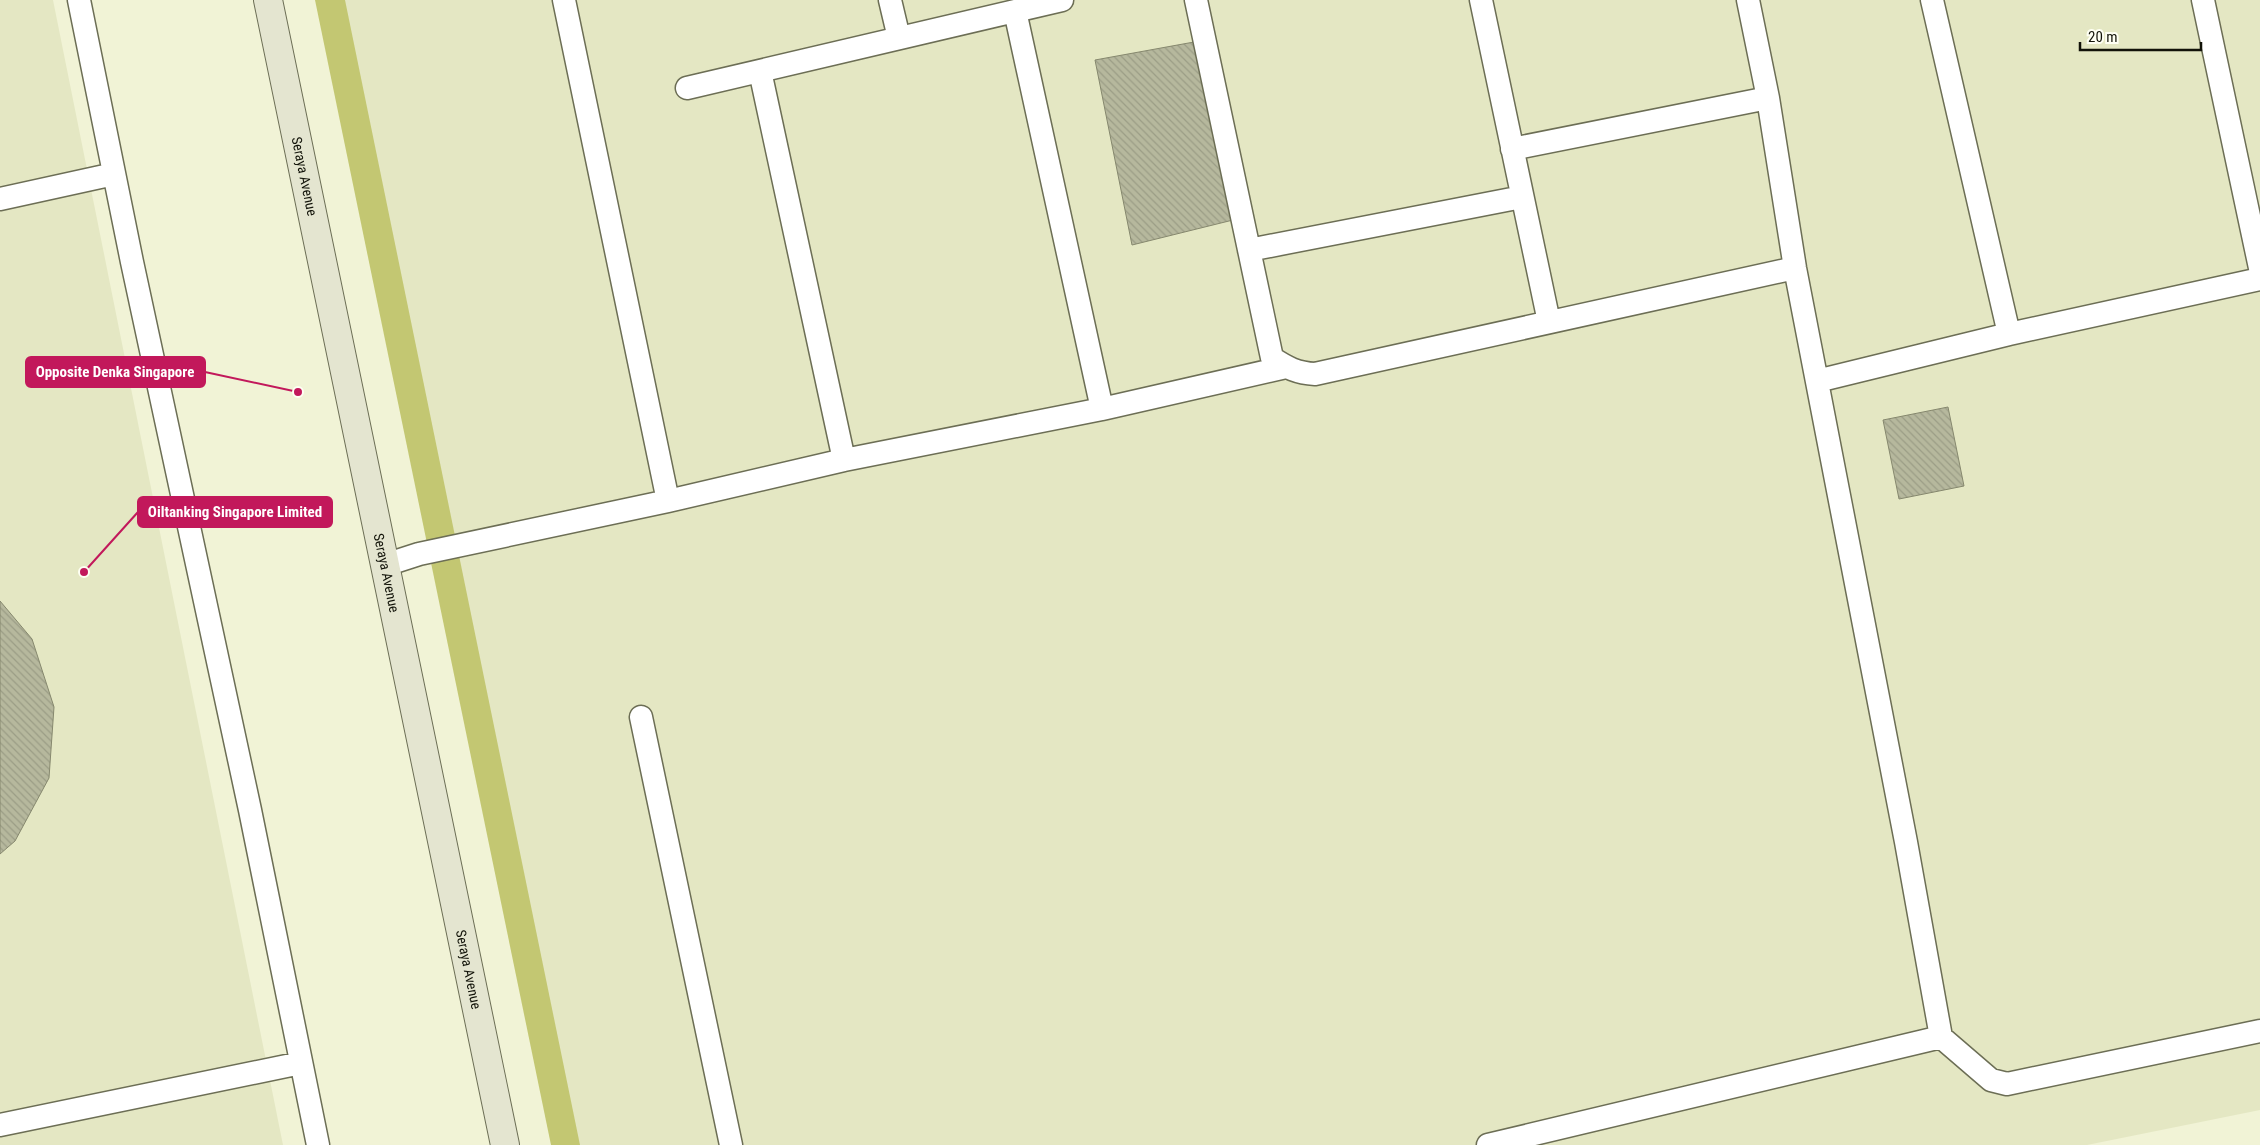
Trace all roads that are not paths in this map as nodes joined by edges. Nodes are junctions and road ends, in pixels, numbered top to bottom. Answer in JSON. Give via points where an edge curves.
{"nodes":[{"id":1,"x":79,"y":0,"type":"edge"},
{"id":2,"x":268,"y":0,"type":"edge"},
{"id":3,"x":564,"y":0,"type":"edge"},
{"id":4,"x":890,"y":0,"type":"edge"},
{"id":5,"x":1062,"y":0,"type":"edge"},
{"id":6,"x":1196,"y":0,"type":"edge"},
{"id":7,"x":1481,"y":0,"type":"edge"},
{"id":8,"x":1748,"y":0,"type":"edge"},
{"id":9,"x":1932,"y":0,"type":"edge"},
{"id":10,"x":2203,"y":0,"type":"edge"},
{"id":11,"x":1015,"y":11,"type":"junction"},
{"id":12,"x":899,"y":38,"type":"junction"},
{"id":13,"x":760,"y":71,"type":"junction"},
{"id":14,"x":686,"y":88,"type":"dead end"},
{"id":15,"x":1768,"y":98,"type":"junction"},
{"id":16,"x":1512,"y":148,"type":"junction"},
{"id":17,"x":114,"y":174,"type":"junction"},
{"id":18,"x":1522,"y":196,"type":"junction"},
{"id":19,"x":0,"y":199,"type":"edge"},
{"id":20,"x":1249,"y":250,"type":"junction"},
{"id":21,"x":1796,"y":268,"type":"junction"},
{"id":22,"x":2260,"y":268,"type":"edge"},
{"id":23,"x":2260,"y":279,"type":"edge"},
{"id":24,"x":1549,"y":322,"type":"junction"},
{"id":25,"x":2009,"y":334,"type":"junction"},
{"id":26,"x":1286,"y":367,"type":"junction"},
{"id":27,"x":1817,"y":381,"type":"junction"},
{"id":28,"x":1102,"y":409,"type":"junction"},
{"id":29,"x":844,"y":460,"type":"junction"},
{"id":30,"x":668,"y":501,"type":"junction"},
{"id":31,"x":385,"y":565,"type":"junction"},
{"id":32,"x":640,"y":717,"type":"dead end"},
{"id":33,"x":2260,"y":1031,"type":"edge"},
{"id":34,"x":1941,"y":1037,"type":"junction"},
{"id":35,"x":301,"y":1063,"type":"junction"},
{"id":36,"x":0,"y":1125,"type":"edge"},
{"id":37,"x":318,"y":1145,"type":"edge"},
{"id":38,"x":505,"y":1145,"type":"edge"},
{"id":39,"x":731,"y":1145,"type":"edge"},
{"id":40,"x":1488,"y":1145,"type":"edge"}],
"edges":[{"from":1,"to":17,"type":"lane"},
{"from":2,"to":31,"type":"street","name":"Seraya Avenue"},
{"from":3,"to":30,"type":"lane"},
{"from":4,"to":12,"type":"lane"},
{"from":5,"to":11,"type":"lane"},
{"from":6,"to":20,"type":"lane"},
{"from":7,"to":16,"type":"lane"},
{"from":8,"to":15,"type":"lane"},
{"from":9,"to":25,"type":"lane"},
{"from":10,"to":22,"type":"lane"},
{"from":11,"to":12,"type":"lane"},
{"from":11,"to":28,"type":"lane"},
{"from":12,"to":13,"type":"lane"},
{"from":13,"to":14,"type":"lane"},
{"from":13,"to":29,"type":"lane"},
{"from":15,"to":16,"type":"lane"},
{"from":15,"to":21,"type":"lane"},
{"from":16,"to":18,"type":"lane"},
{"from":17,"to":19,"type":"lane"},
{"from":17,"to":35,"type":"lane"},
{"from":18,"to":20,"type":"lane"},
{"from":18,"to":24,"type":"lane"},
{"from":20,"to":26,"type":"lane","via":[[1272,358]]},
{"from":21,"to":24,"type":"lane"},
{"from":21,"to":27,"type":"lane"},
{"from":23,"to":25,"type":"lane"},
{"from":24,"to":26,"type":"lane","via":[[1315,374],[1299,373]]},
{"from":25,"to":27,"type":"lane"},
{"from":26,"to":28,"type":"lane"},
{"from":27,"to":34,"type":"lane"},
{"from":28,"to":29,"type":"lane"},
{"from":29,"to":30,"type":"lane"},
{"from":30,"to":31,"type":"lane","via":[[419,554]]},
{"from":31,"to":38,"type":"street","name":"Seraya Avenue"},
{"from":32,"to":39,"type":"lane"},
{"from":33,"to":34,"type":"lane","via":[[2008,1084],[1991,1080]]},
{"from":34,"to":40,"type":"lane"},
{"from":35,"to":36,"type":"lane"},
{"from":35,"to":37,"type":"lane"}]}
